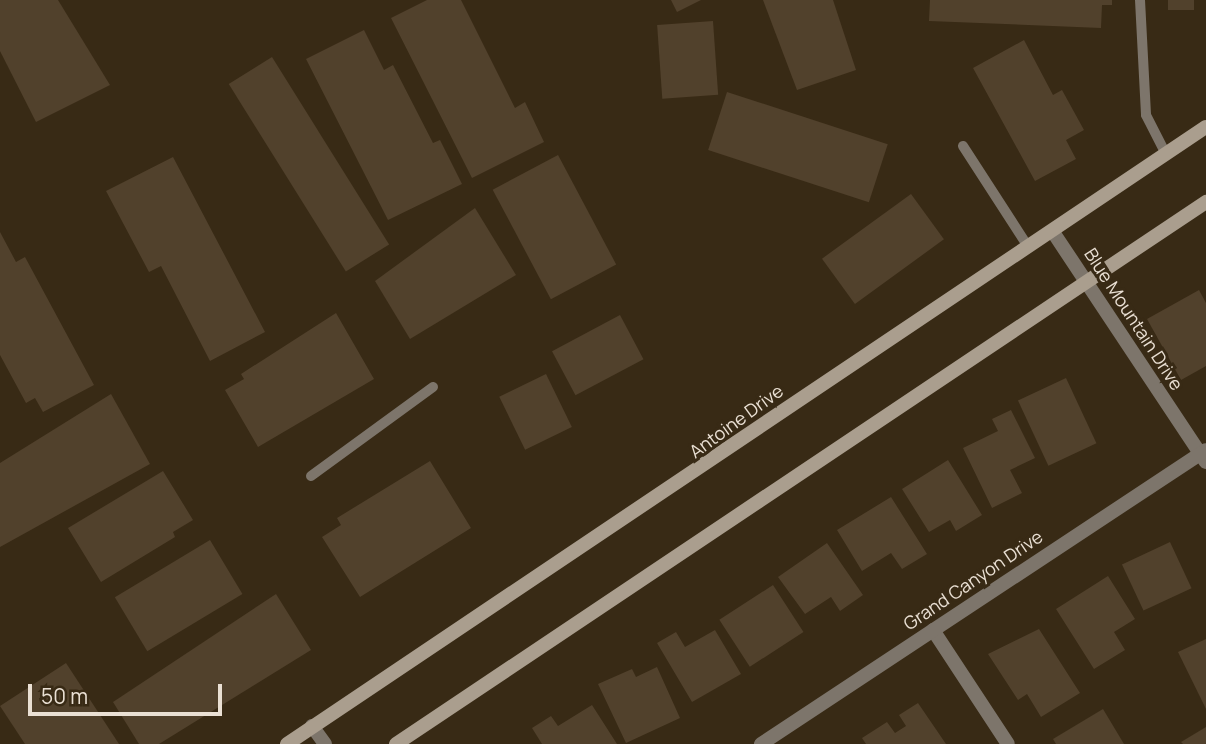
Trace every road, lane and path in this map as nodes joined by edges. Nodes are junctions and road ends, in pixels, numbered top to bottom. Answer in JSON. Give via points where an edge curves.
{"nodes":[{"id":1,"x":1140,"y":0,"type":"edge"},
{"id":2,"x":1206,"y":127,"type":"edge"},
{"id":3,"x":963,"y":146,"type":"dead end"},
{"id":4,"x":1166,"y":154,"type":"junction"},
{"id":5,"x":1206,"y":202,"type":"edge"},
{"id":6,"x":1053,"y":232,"type":"junction"},
{"id":7,"x":1029,"y":248,"type":"junction"},
{"id":8,"x":1087,"y":281,"type":"junction"},
{"id":9,"x":433,"y":387,"type":"dead end"},
{"id":10,"x":1204,"y":455,"type":"edge"},
{"id":11,"x":311,"y":476,"type":"dead end"},
{"id":12,"x":933,"y":630,"type":"junction"},
{"id":13,"x":312,"y":726,"type":"junction"},
{"id":14,"x":287,"y":744,"type":"edge"},
{"id":15,"x":325,"y":744,"type":"edge"},
{"id":16,"x":396,"y":744,"type":"edge"},
{"id":17,"x":761,"y":744,"type":"edge"},
{"id":18,"x":1008,"y":744,"type":"edge"}],
"edges":[{"from":1,"to":4,"type":"lane","via":[[1146,115]]},
{"from":2,"to":4,"type":"main road","name":"Antoine Drive"},
{"from":3,"to":7,"type":"lane"},
{"from":4,"to":6,"type":"main road","name":"Antoine Drive"},
{"from":5,"to":8,"type":"main road"},
{"from":6,"to":7,"type":"main road","name":"Antoine Drive"},
{"from":6,"to":8,"type":"street","name":"Blue Mountain Drive"},
{"from":7,"to":13,"type":"main road","name":"Antoine Drive"},
{"from":8,"to":10,"type":"street","name":"Blue Mountain Drive"},
{"from":8,"to":16,"type":"main road"},
{"from":9,"to":11,"type":"lane"},
{"from":10,"to":12,"type":"street","name":"Grand Canyon Drive"},
{"from":12,"to":17,"type":"street","name":"Grand Canyon Drive"},
{"from":12,"to":18,"type":"street"},
{"from":13,"to":14,"type":"main road","name":"Antoine Drive"},
{"from":13,"to":15,"type":"street"}]}
